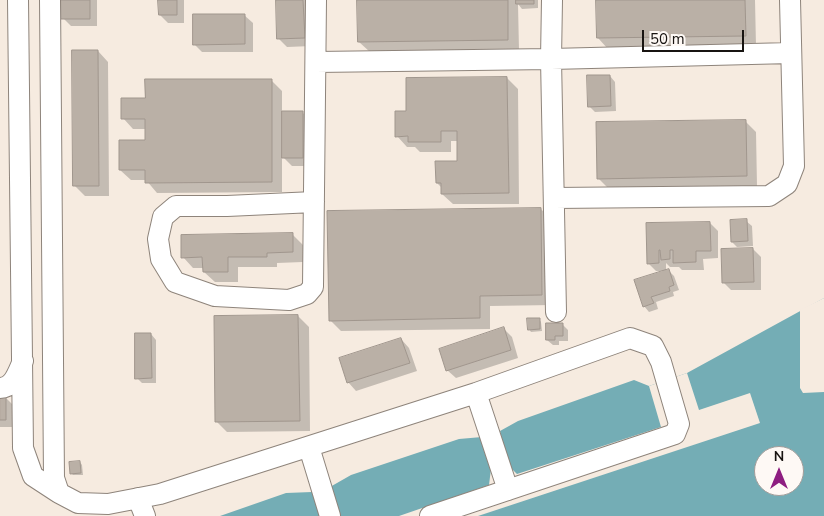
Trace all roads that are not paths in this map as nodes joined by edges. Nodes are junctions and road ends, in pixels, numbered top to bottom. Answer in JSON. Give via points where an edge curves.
{"nodes":[{"id":1,"x":18,"y":0,"type":"edge"},
{"id":2,"x":50,"y":0,"type":"edge"},
{"id":3,"x":316,"y":0,"type":"edge"},
{"id":4,"x":552,"y":0,"type":"edge"},
{"id":5,"x":790,"y":0,"type":"edge"},
{"id":6,"x":791,"y":53,"type":"junction"},
{"id":7,"x":551,"y":59,"type":"junction"},
{"id":8,"x":316,"y":62,"type":"junction"},
{"id":9,"x":554,"y":198,"type":"junction"},
{"id":10,"x":314,"y":202,"type":"junction"},
{"id":11,"x":556,"y":312,"type":"dead end"},
{"id":12,"x":23,"y":360,"type":"junction"},
{"id":13,"x":0,"y":388,"type":"edge"},
{"id":14,"x":476,"y":393,"type":"junction"},
{"id":15,"x":309,"y":448,"type":"junction"},
{"id":16,"x":508,"y":490,"type":"junction"},
{"id":17,"x":59,"y":493,"type":"junction"},
{"id":18,"x":141,"y":507,"type":"edge"},
{"id":19,"x":330,"y":516,"type":"edge"},
{"id":20,"x":430,"y":516,"type":"edge"}],
"edges":[{"from":1,"to":12,"type":"lane"},
{"from":2,"to":17,"type":"lane","via":[[54,478]]},
{"from":3,"to":8,"type":"lane"},
{"from":4,"to":7,"type":"lane"},
{"from":5,"to":6,"type":"lane"},
{"from":6,"to":7,"type":"lane"},
{"from":6,"to":9,"type":"lane","via":[[794,166],[787,184],[769,196]]},
{"from":7,"to":8,"type":"lane"},
{"from":7,"to":9,"type":"lane"},
{"from":8,"to":10,"type":"lane"},
{"from":9,"to":11,"type":"lane"},
{"from":10,"to":10,"type":"lane","via":[[313,287],[307,294],[289,300],[214,296],[175,282],[161,259],[158,238],[163,217],[176,206]]},
{"from":12,"to":13,"type":"lane","via":[[13,381]]},
{"from":12,"to":17,"type":"lane","via":[[23,448],[33,476]]},
{"from":14,"to":15,"type":"lane"},
{"from":14,"to":16,"type":"lane"},
{"from":14,"to":16,"type":"lane","via":[[630,338],[653,346],[662,362],[679,424],[675,434]]},
{"from":15,"to":18,"type":"lane","via":[[160,494]]},
{"from":15,"to":19,"type":"lane"},
{"from":16,"to":20,"type":"lane"},
{"from":17,"to":18,"type":"lane","via":[[78,503]]}]}
